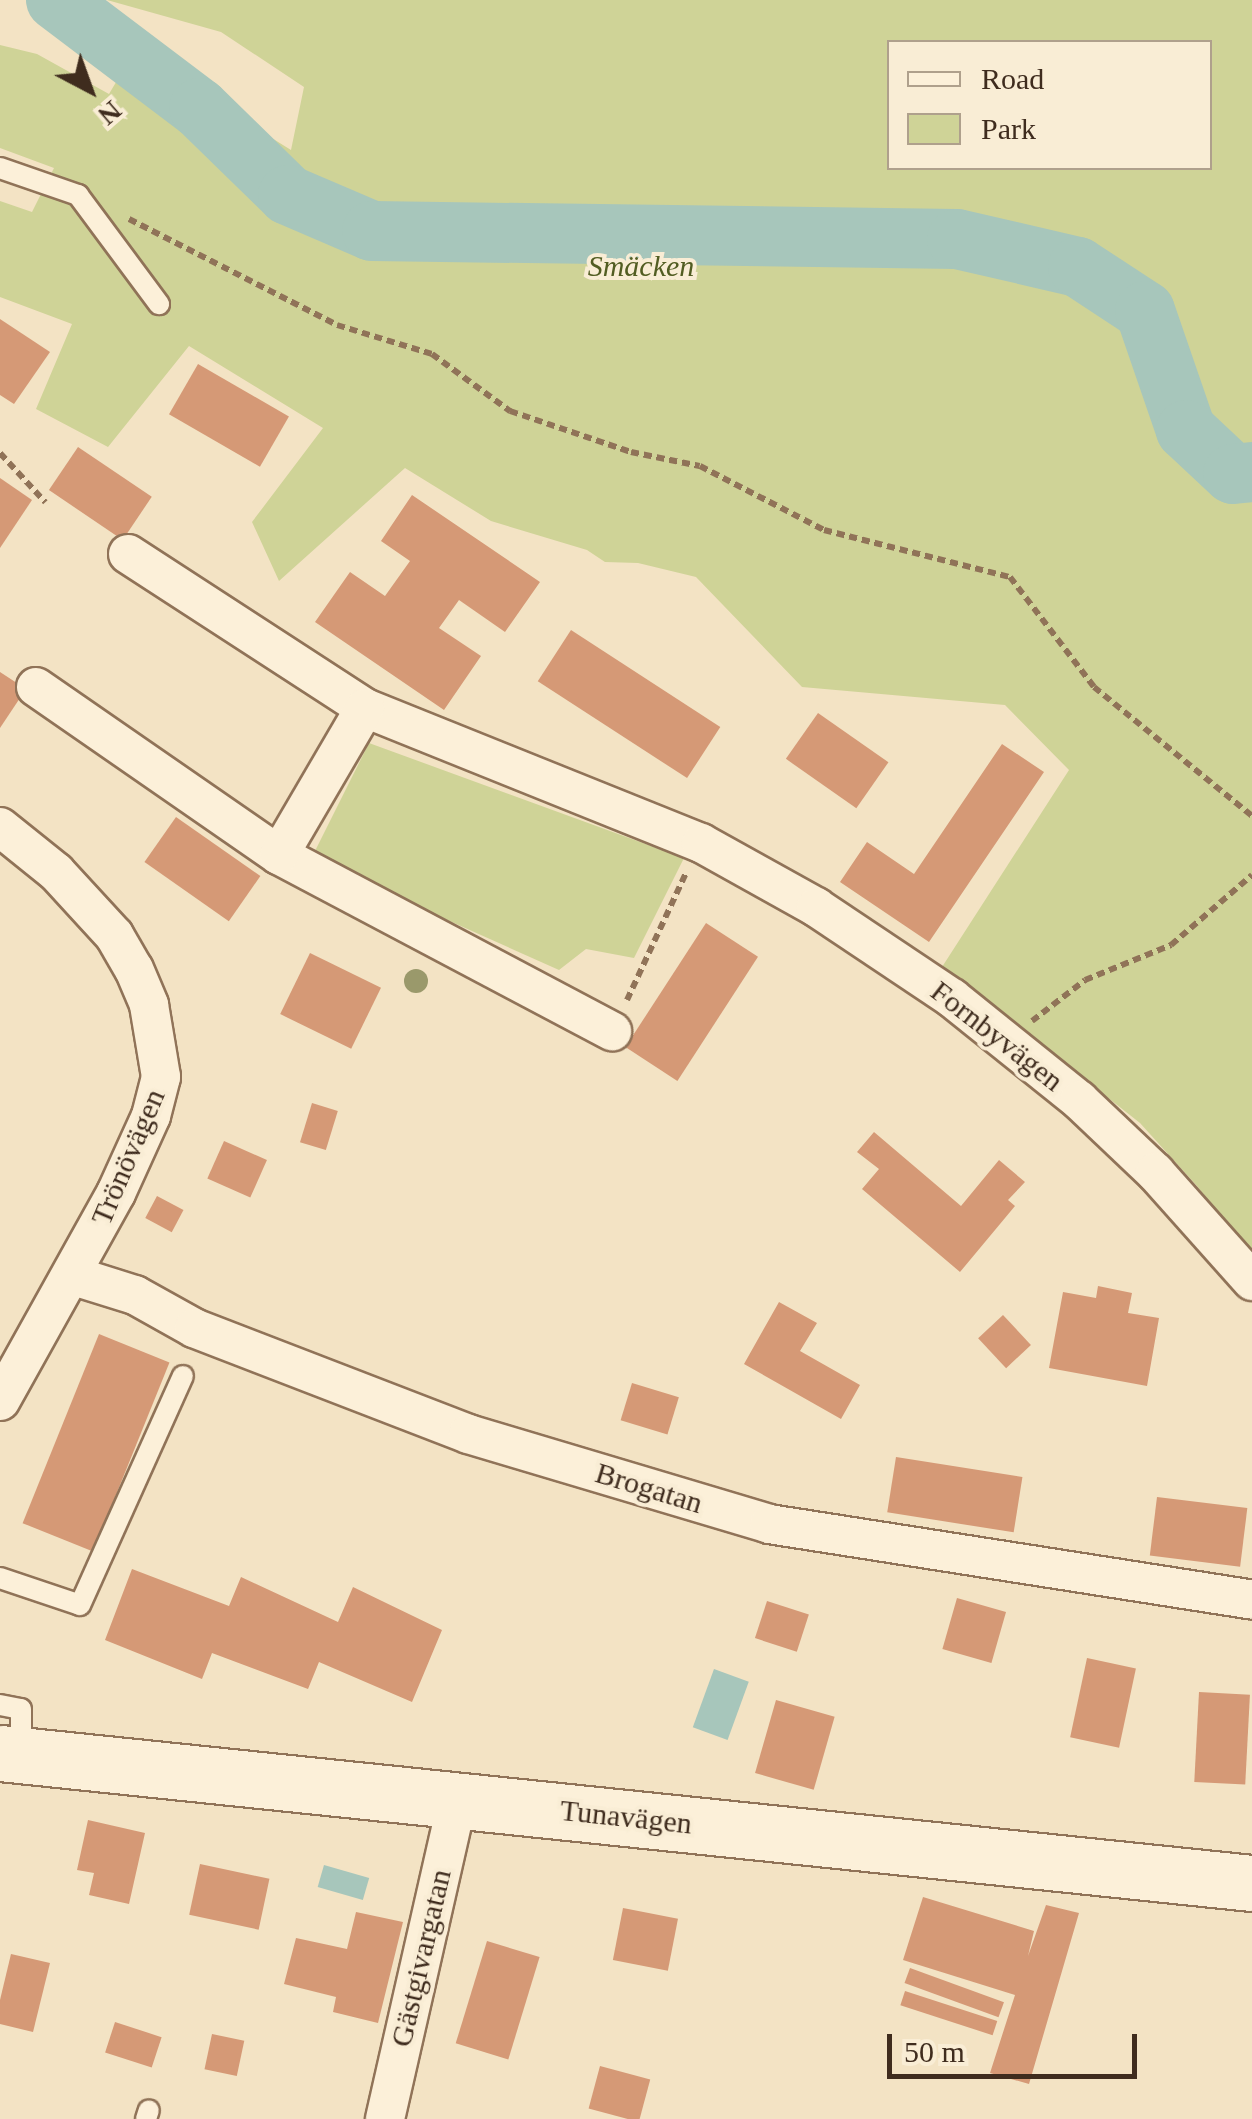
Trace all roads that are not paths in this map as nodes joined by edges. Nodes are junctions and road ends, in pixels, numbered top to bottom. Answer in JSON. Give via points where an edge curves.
{"nodes":[{"id":1,"x":0,"y":168,"type":"edge"},
{"id":2,"x":159,"y":304,"type":"dead end"},
{"id":3,"x":128,"y":554,"type":"dead end"},
{"id":4,"x":36,"y":687,"type":"dead end"},
{"id":5,"x":365,"y":708,"type":"junction"},
{"id":6,"x":0,"y":826,"type":"edge"},
{"id":7,"x":280,"y":855,"type":"junction"},
{"id":8,"x":612,"y":1031,"type":"road end"},
{"id":9,"x":74,"y":1276,"type":"junction"},
{"id":10,"x":1252,"y":1281,"type":"edge"},
{"id":11,"x":183,"y":1376,"type":"dead end"},
{"id":12,"x":0,"y":1401,"type":"edge"},
{"id":13,"x":0,"y":1578,"type":"edge"},
{"id":14,"x":1252,"y":1600,"type":"edge"},
{"id":15,"x":0,"y":1704,"type":"edge"},
{"id":16,"x":10,"y":1754,"type":"edge"},
{"id":17,"x":458,"y":1798,"type":"junction"},
{"id":18,"x":1252,"y":1883,"type":"edge"},
{"id":19,"x":385,"y":2119,"type":"edge"}],
"edges":[{"from":1,"to":2,"type":"lane","via":[[78,194]]},
{"from":3,"to":5,"type":"street","name":"Fornbyvägen"},
{"from":4,"to":7,"type":"street"},
{"from":5,"to":7,"type":"street"},
{"from":5,"to":10,"type":"street","name":"Fornbyvägen","via":[[700,843],[816,908],[1006,1040],[1155,1172]]},
{"from":6,"to":9,"type":"street","name":"Trönövägen","via":[[56,872],[114,935],[134,968],[157,1039],[161,1077],[152,1116]]},
{"from":7,"to":8,"type":"street"},
{"from":9,"to":12,"type":"street","name":"Trönövägen"},
{"from":9,"to":14,"type":"street","name":"Brogatan","via":[[135,1295],[194,1328],[468,1434],[769,1524]]},
{"from":11,"to":13,"type":"lane","via":[[80,1605]]},
{"from":15,"to":16,"type":"lane","via":[[21,1709]]},
{"from":16,"to":17,"type":"street","name":"Tunavägen"},
{"from":17,"to":18,"type":"street","name":"Tunavägen"},
{"from":17,"to":19,"type":"street","name":"Gästgivargatan"}]}
